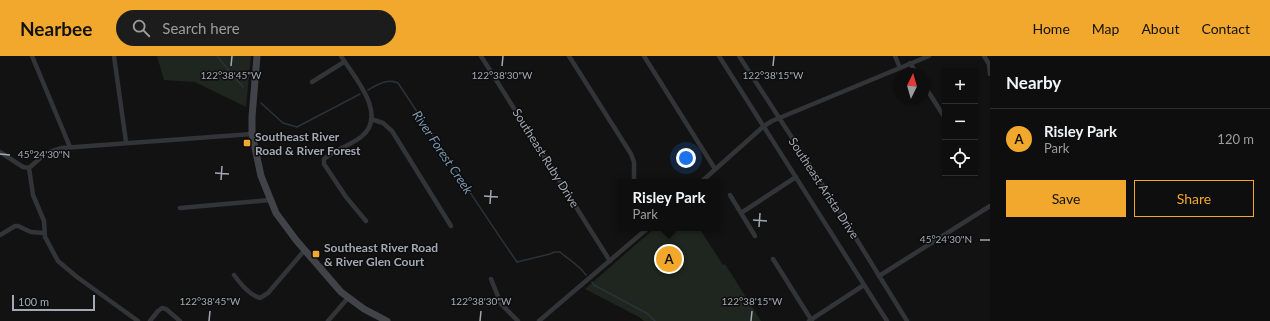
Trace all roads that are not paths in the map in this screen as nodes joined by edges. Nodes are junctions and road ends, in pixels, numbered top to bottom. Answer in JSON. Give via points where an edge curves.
{"nodes":[{"id":1,"x":32,"y":56,"type":"edge"},
{"id":2,"x":114,"y":56,"type":"edge"},
{"id":3,"x":257,"y":56,"type":"edge"},
{"id":4,"x":341,"y":56,"type":"edge"},
{"id":5,"x":481,"y":56,"type":"edge"},
{"id":6,"x":570,"y":56,"type":"edge"},
{"id":7,"x":644,"y":56,"type":"edge"},
{"id":8,"x":719,"y":56,"type":"edge"},
{"id":9,"x":739,"y":56,"type":"edge"},
{"id":10,"x":895,"y":56,"type":"edge"},
{"id":11,"x":929,"y":56,"type":"edge"},
{"id":12,"x":984,"y":56,"type":"edge"},
{"id":13,"x":344,"y":62,"type":"junction"},
{"id":14,"x":910,"y":63,"type":"junction"},
{"id":15,"x":900,"y":68,"type":"joint"},
{"id":16,"x":913,"y":68,"type":"edge"},
{"id":17,"x":894,"y":70,"type":"edge"},
{"id":18,"x":990,"y":74,"type":"edge"},
{"id":19,"x":312,"y":82,"type":"dead end"},
{"id":20,"x":930,"y":94,"type":"edge"},
{"id":21,"x":942,"y":113,"type":"edge"},
{"id":22,"x":779,"y":118,"type":"junction"},
{"id":23,"x":371,"y":119,"type":"junction"},
{"id":24,"x":764,"y":126,"type":"junction"},
{"id":25,"x":252,"y":134,"type":"junction"},
{"id":26,"x":126,"y":142,"type":"junction"},
{"id":27,"x":70,"y":147,"type":"junction"},
{"id":28,"x":0,"y":152,"type":"edge"},
{"id":29,"x":29,"y":168,"type":"junction"},
{"id":30,"x":715,"y":169,"type":"junction"},
{"id":31,"x":796,"y":176,"type":"junction"},
{"id":32,"x":634,"y":179,"type":"edge"},
{"id":33,"x":704,"y":179,"type":"edge"},
{"id":34,"x":730,"y":195,"type":"dead end"},
{"id":35,"x":270,"y":200,"type":"junction"},
{"id":36,"x":990,"y":206,"type":"edge"},
{"id":37,"x":180,"y":208,"type":"dead end"},
{"id":38,"x":742,"y":213,"type":"junction"},
{"id":39,"x":366,"y":221,"type":"dead end"},
{"id":40,"x":451,"y":226,"type":"dead end"},
{"id":41,"x":645,"y":231,"type":"edge"},
{"id":42,"x":44,"y":233,"type":"junction"},
{"id":43,"x":0,"y":235,"type":"edge"},
{"id":44,"x":755,"y":236,"type":"dead end"},
{"id":45,"x":304,"y":251,"type":"junction"},
{"id":46,"x":773,"y":259,"type":"dead end"},
{"id":47,"x":610,"y":261,"type":"junction"},
{"id":48,"x":234,"y":275,"type":"dead end"},
{"id":49,"x":879,"y":276,"type":"junction"},
{"id":50,"x":491,"y":279,"type":"dead end"},
{"id":51,"x":864,"y":285,"type":"junction"},
{"id":52,"x":348,"y":298,"type":"junction"},
{"id":53,"x":138,"y":321,"type":"edge"},
{"id":54,"x":150,"y":321,"type":"edge"},
{"id":55,"x":180,"y":321,"type":"edge"},
{"id":56,"x":328,"y":321,"type":"edge"},
{"id":57,"x":387,"y":321,"type":"edge"},
{"id":58,"x":518,"y":321,"type":"edge"},
{"id":59,"x":539,"y":321,"type":"edge"},
{"id":60,"x":811,"y":321,"type":"edge"},
{"id":61,"x":887,"y":321,"type":"edge"},
{"id":62,"x":907,"y":321,"type":"edge"}],
"edges":[{"from":1,"to":27,"type":"street"},
{"from":2,"to":26,"type":"street"},
{"from":3,"to":25,"type":"street"},
{"from":4,"to":13,"type":"street"},
{"from":5,"to":47,"type":"street","name":"Southeast Ruby Drive"},
{"from":6,"to":32,"type":"street","via":[[631,154],[634,162]]},
{"from":7,"to":30,"type":"street"},
{"from":8,"to":24,"type":"street","name":"Southeast Arista Drive"},
{"from":9,"to":22,"type":"street","name":"Southeast Arista Drive"},
{"from":10,"to":15,"type":"street"},
{"from":11,"to":14,"type":"street"},
{"from":12,"to":18,"type":"street","via":[[989,64]]},
{"from":13,"to":19,"type":"street"},
{"from":13,"to":23,"type":"street","via":[[369,101]]},
{"from":14,"to":15,"type":"street"},
{"from":14,"to":16,"type":"street"},
{"from":17,"to":22,"type":"street"},
{"from":20,"to":21,"type":"street"},
{"from":22,"to":24,"type":"street"},
{"from":22,"to":49,"type":"street","name":"Southeast Arista Drive"},
{"from":23,"to":39,"type":"street","via":[[367,130],[360,137],[324,159],[326,170]]},
{"from":23,"to":40,"type":"street","via":[[383,123],[392,131]]},
{"from":24,"to":30,"type":"street"},
{"from":24,"to":31,"type":"street","name":"Southeast Arista Drive"},
{"from":25,"to":26,"type":"street"},
{"from":25,"to":35,"type":"street"},
{"from":26,"to":27,"type":"street"},
{"from":27,"to":29,"type":"street","via":[[51,150]]},
{"from":28,"to":29,"type":"street","via":[[23,167]]},
{"from":29,"to":42,"type":"street","via":[[33,195],[44,221]]},
{"from":30,"to":33,"type":"street"},
{"from":31,"to":38,"type":"street"},
{"from":31,"to":51,"type":"street","name":"Southeast Arista Drive"},
{"from":34,"to":38,"type":"street"},
{"from":35,"to":37,"type":"street"},
{"from":35,"to":45,"type":"street","via":[[281,221]]},
{"from":36,"to":49,"type":"street"},
{"from":38,"to":44,"type":"street"},
{"from":41,"to":47,"type":"street"},
{"from":42,"to":43,"type":"street","via":[[31,232],[15,226]]},
{"from":42,"to":53,"type":"street","via":[[62,265]]},
{"from":45,"to":48,"type":"street","via":[[268,293],[260,298],[254,297]]},
{"from":45,"to":52,"type":"street"},
{"from":46,"to":60,"type":"street"},
{"from":47,"to":59,"type":"street"},
{"from":49,"to":62,"type":"street","name":"Southeast Arista Drive"},
{"from":50,"to":58,"type":"street","via":[[501,304]]},
{"from":51,"to":60,"type":"street"},
{"from":51,"to":61,"type":"street","name":"Southeast Arista Drive"},
{"from":52,"to":56,"type":"street"},
{"from":52,"to":57,"type":"street"},
{"from":54,"to":55,"type":"street","via":[[162,308]]}]}
